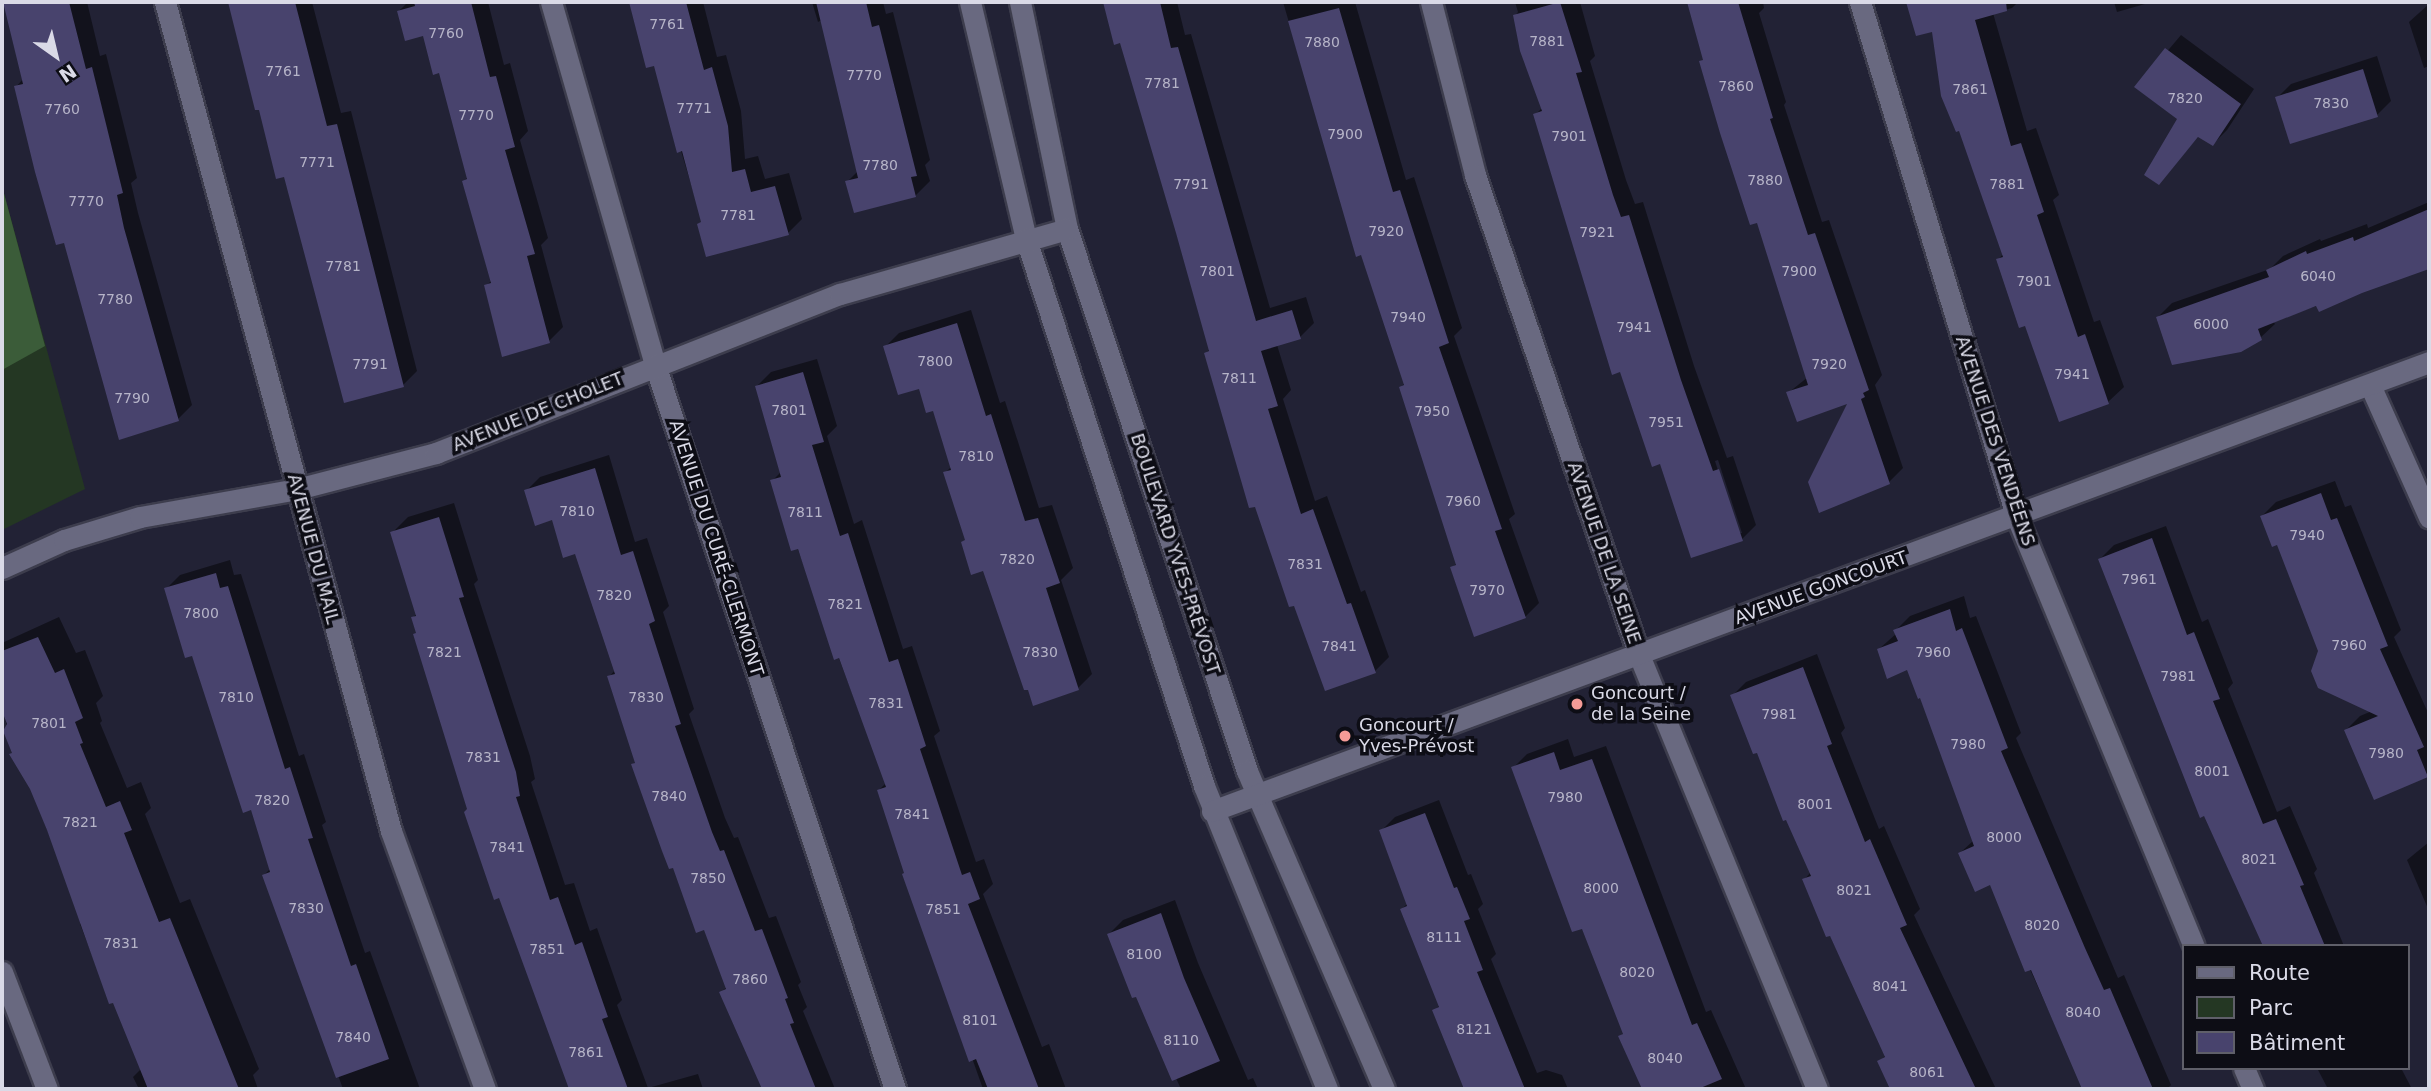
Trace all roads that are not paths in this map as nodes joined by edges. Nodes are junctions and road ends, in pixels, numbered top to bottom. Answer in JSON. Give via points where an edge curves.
{"nodes":[{"id":1,"x":165,"y":2,"type":"edge"},
{"id":2,"x":551,"y":2,"type":"edge"},
{"id":3,"x":970,"y":2,"type":"edge"},
{"id":4,"x":1020,"y":2,"type":"edge"},
{"id":5,"x":1431,"y":2,"type":"edge"},
{"id":6,"x":1860,"y":2,"type":"edge"},
{"id":7,"x":1067,"y":229,"type":"junction"},
{"id":8,"x":1026,"y":239,"type":"junction"},
{"id":9,"x":2429,"y":362,"type":"edge"},
{"id":10,"x":655,"y":365,"type":"junction"},
{"id":11,"x":2370,"y":384,"type":"junction"},
{"id":12,"x":297,"y":489,"type":"junction"},
{"id":13,"x":2016,"y":515,"type":"junction"},
{"id":14,"x":2429,"y":517,"type":"edge"},
{"id":15,"x":2,"y":568,"type":"edge"},
{"id":16,"x":1639,"y":655,"type":"junction"},
{"id":17,"x":1256,"y":797,"type":"junction"},
{"id":18,"x":1212,"y":811,"type":"junction"},
{"id":19,"x":2192,"y":944,"type":"edge"},
{"id":20,"x":2,"y":972,"type":"edge"},
{"id":21,"x":2245,"y":1070,"type":"edge"},
{"id":22,"x":47,"y":1089,"type":"edge"},
{"id":23,"x":485,"y":1089,"type":"edge"},
{"id":24,"x":895,"y":1089,"type":"edge"},
{"id":25,"x":1327,"y":1089,"type":"edge"},
{"id":26,"x":1384,"y":1089,"type":"edge"},
{"id":27,"x":1817,"y":1089,"type":"edge"},
{"id":28,"x":2253,"y":1089,"type":"edge"}],
"edges":[{"from":1,"to":12,"type":"street","name":"AVENUE DU MAIL"},
{"from":2,"to":10,"type":"street","name":"AVENUE DU CURÉ-CLERMONT"},
{"from":3,"to":8,"type":"street"},
{"from":4,"to":7,"type":"street","name":"BOULEVARD YVES-PRÉVOST"},
{"from":5,"to":16,"type":"street","name":"AVENUE DE LA SEINE","via":[[1475,175]]},
{"from":6,"to":13,"type":"street","name":"AVENUE DES VENDÉENS"},
{"from":7,"to":8,"type":"street","name":"AVENUE DE CHOLET"},
{"from":7,"to":17,"type":"street","name":"BOULEVARD YVES-PRÉVOST"},
{"from":8,"to":10,"type":"street","name":"AVENUE DE CHOLET","via":[[840,294]]},
{"from":8,"to":18,"type":"street"},
{"from":9,"to":11,"type":"street","name":"AVENUE GONCOURT"},
{"from":10,"to":12,"type":"street","name":"AVENUE DE CHOLET","via":[[436,453]]},
{"from":10,"to":24,"type":"street","name":"AVENUE DU CURÉ-CLERMONT"},
{"from":11,"to":13,"type":"street","name":"AVENUE GONCOURT"},
{"from":11,"to":14,"type":"street"},
{"from":12,"to":15,"type":"street","name":"AVENUE DE CHOLET","via":[[140,517],[64,540]]},
{"from":12,"to":23,"type":"street","name":"AVENUE DU MAIL","via":[[391,831]]},
{"from":13,"to":16,"type":"street","name":"AVENUE GONCOURT"},
{"from":13,"to":19,"type":"street","name":"AVENUE DES VENDÉENS"},
{"from":16,"to":17,"type":"street","name":"AVENUE GONCOURT"},
{"from":16,"to":27,"type":"street","name":"AVENUE DE LA SEINE"},
{"from":17,"to":18,"type":"street","name":"AVENUE GONCOURT"},
{"from":17,"to":26,"type":"street","name":"BOULEVARD YVES-PRÉVOST"},
{"from":18,"to":25,"type":"street"},
{"from":20,"to":22,"type":"street"},
{"from":21,"to":28,"type":"street"}]}
